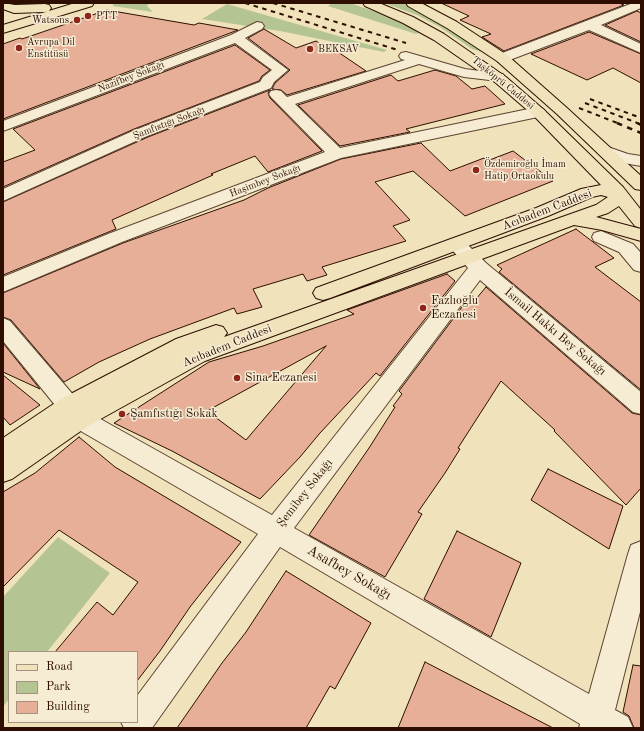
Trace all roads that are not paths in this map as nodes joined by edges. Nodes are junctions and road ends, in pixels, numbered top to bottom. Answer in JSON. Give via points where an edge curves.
{"nodes":[{"id":1,"x":70,"y":3,"type":"edge"},
{"id":2,"x":88,"y":3,"type":"edge"},
{"id":3,"x":369,"y":3,"type":"edge"},
{"id":4,"x":412,"y":3,"type":"edge"},
{"id":5,"x":641,"y":4,"type":"edge"},
{"id":6,"x":3,"y":5,"type":"edge"},
{"id":7,"x":590,"y":25,"type":"junction"},
{"id":8,"x":257,"y":26,"type":"dead end"},
{"id":9,"x":3,"y":29,"type":"edge"},
{"id":10,"x":236,"y":38,"type":"junction"},
{"id":11,"x":641,"y":49,"type":"edge"},
{"id":12,"x":502,"y":58,"type":"junction"},
{"id":13,"x":498,"y":77,"type":"junction"},
{"id":14,"x":266,"y":85,"type":"junction"},
{"id":15,"x":286,"y":102,"type":"junction"},
{"id":16,"x":538,"y":112,"type":"junction"},
{"id":17,"x":3,"y":126,"type":"edge"},
{"id":18,"x":605,"y":151,"type":"junction"},
{"id":19,"x":336,"y":154,"type":"junction"},
{"id":20,"x":641,"y":161,"type":"edge"},
{"id":21,"x":639,"y":181,"type":"edge"},
{"id":22,"x":617,"y":191,"type":"junction"},
{"id":23,"x":3,"y":196,"type":"edge"},
{"id":24,"x":571,"y":220,"type":"junction"},
{"id":25,"x":641,"y":222,"type":"edge"},
{"id":26,"x":641,"y":235,"type":"edge"},
{"id":27,"x":601,"y":237,"type":"dead end"},
{"id":28,"x":468,"y":257,"type":"junction"},
{"id":29,"x":641,"y":265,"type":"edge"},
{"id":30,"x":3,"y":285,"type":"edge"},
{"id":31,"x":3,"y":326,"type":"edge"},
{"id":32,"x":641,"y":405,"type":"edge"},
{"id":33,"x":75,"y":412,"type":"junction"},
{"id":34,"x":3,"y":451,"type":"edge"},
{"id":35,"x":3,"y":472,"type":"edge"},
{"id":36,"x":276,"y":531,"type":"junction"},
{"id":37,"x":641,"y":554,"type":"edge"},
{"id":38,"x":138,"y":721,"type":"edge"},
{"id":39,"x":604,"y":724,"type":"edge"}],
"edges":[{"from":1,"to":6,"type":"main road","via":[[37,9],[14,9]]},
{"from":2,"to":9,"type":"main road"},
{"from":3,"to":13,"type":"main road","name":"Taşköprü Caddesi","via":[[439,37]]},
{"from":4,"to":12,"type":"main road","name":"Taşköprü Caddesi","via":[[452,25]]},
{"from":5,"to":7,"type":"street"},
{"from":7,"to":11,"type":"street"},
{"from":7,"to":12,"type":"street"},
{"from":8,"to":10,"type":"street","name":"Nazifbey Sokağı"},
{"from":10,"to":14,"type":"street","name":"Şamfıstığı Sokağı","via":[[281,70],[268,80]]},
{"from":10,"to":17,"type":"street","name":"Nazifbey Sokağı"},
{"from":12,"to":18,"type":"main road","name":"Taşköprü Caddesi"},
{"from":13,"to":15,"type":"street","via":[[464,73],[411,59]]},
{"from":13,"to":16,"type":"main road","name":"Taşköprü Caddesi"},
{"from":14,"to":15,"type":"street"},
{"from":14,"to":23,"type":"street","name":"Şamfıstığı Sokağı","via":[[141,133]]},
{"from":15,"to":19,"type":"street"},
{"from":16,"to":19,"type":"street","name":"Haşimbey Sokağı"},
{"from":16,"to":22,"type":"main road","name":"Taşköprü Caddesi"},
{"from":18,"to":20,"type":"street"},
{"from":18,"to":21,"type":"main road","name":"Taşköprü Caddesi"},
{"from":19,"to":30,"type":"street","name":"Haşimbey Sokağı","via":[[115,238]]},
{"from":21,"to":22,"type":"main road","name":"Taşköprü Caddesi"},
{"from":22,"to":24,"type":"main road","name":"Acıbadem Caddesi","via":[[617,199],[611,204]]},
{"from":22,"to":25,"type":"main road","name":"Taşköprü Caddesi"},
{"from":22,"to":28,"type":"main road","name":"Acıbadem Caddesi","via":[[601,190],[587,193]]},
{"from":24,"to":26,"type":"main road","via":[[598,223]]},
{"from":24,"to":28,"type":"main road","name":"Acıbadem Caddesi"},
{"from":27,"to":29,"type":"street","via":[[626,248]]},
{"from":28,"to":32,"type":"street","name":"İsmail Hakkı Bey Sokağı"},
{"from":28,"to":33,"type":"main road","name":"Acıbadem Caddesi","via":[[197,356]]},
{"from":28,"to":36,"type":"street","name":"Şemibey Sokağı"},
{"from":31,"to":33,"type":"street"},
{"from":33,"to":34,"type":"main road","name":"Acıbadem Caddesi"},
{"from":33,"to":35,"type":"main road","name":"Acıbadem Caddesi"},
{"from":33,"to":36,"type":"street","name":"Asafbey Sokağı","via":[[89,425]]},
{"from":36,"to":38,"type":"street","name":"Şemibey Sokağı"},
{"from":36,"to":39,"type":"street","name":"Asafbey Sokağı"},
{"from":37,"to":39,"type":"street"}]}
